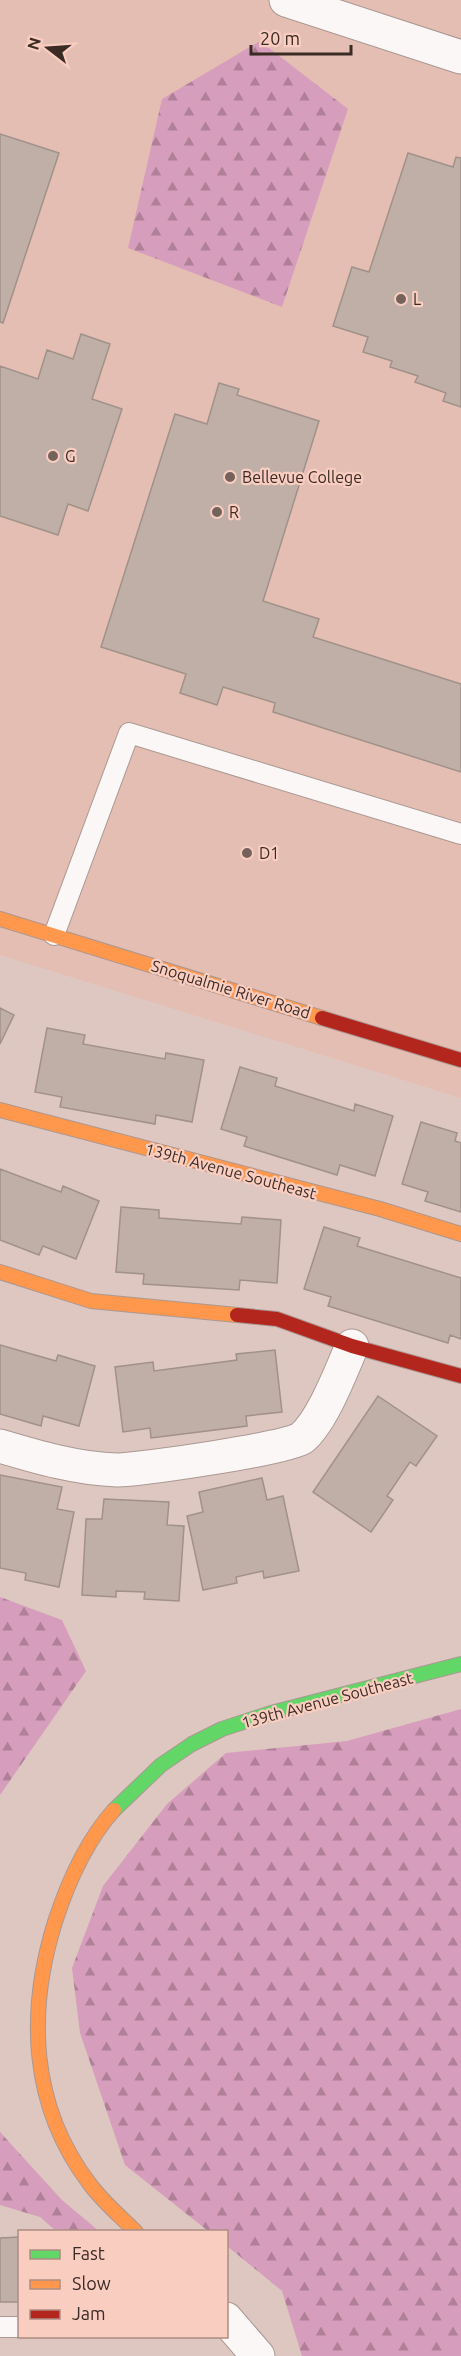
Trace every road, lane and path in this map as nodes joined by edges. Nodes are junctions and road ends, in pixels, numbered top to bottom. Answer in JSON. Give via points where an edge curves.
{"nodes":[{"id":1,"x":286,"y":0,"type":"edge"},
{"id":2,"x":461,"y":57,"type":"edge"},
{"id":3,"x":461,"y":834,"type":"edge"},
{"id":4,"x":0,"y":919,"type":"edge"},
{"id":5,"x":54,"y":935,"type":"junction"},
{"id":6,"x":461,"y":1060,"type":"edge"},
{"id":7,"x":0,"y":1110,"type":"edge"},
{"id":8,"x":461,"y":1234,"type":"edge"},
{"id":9,"x":0,"y":1272,"type":"edge"},
{"id":10,"x":352,"y":1346,"type":"junction"},
{"id":11,"x":461,"y":1376,"type":"edge"},
{"id":12,"x":0,"y":1446,"type":"edge"},
{"id":13,"x":461,"y":1664,"type":"edge"},
{"id":14,"x":134,"y":2230,"type":"edge"},
{"id":15,"x":228,"y":2321,"type":"edge"},
{"id":16,"x":0,"y":2327,"type":"edge"},
{"id":17,"x":18,"y":2327,"type":"edge"},
{"id":18,"x":258,"y":2356,"type":"edge"}],
"edges":[{"from":1,"to":2,"type":"street"},
{"from":3,"to":5,"type":"lane","via":[[129,733]]},
{"from":4,"to":5,"type":"street","name":"Snoqualmie River Road"},
{"from":5,"to":6,"type":"street","name":"Snoqualmie River Road"},
{"from":7,"to":8,"type":"street","name":"139th Avenue Southeast","via":[[380,1209]]},
{"from":9,"to":10,"type":"street","via":[[91,1301],[277,1319]]},
{"from":10,"to":11,"type":"street"},
{"from":10,"to":12,"type":"street","via":[[330,1398],[302,1439],[273,1449],[117,1470],[42,1459]]},
{"from":13,"to":14,"type":"street","name":"139th Avenue Southeast","via":[[272,1712],[193,1743],[148,1773],[123,1796],[88,1844],[58,1909],[46,1956],[38,2003],[37,2049],[54,2112],[79,2169]]},
{"from":15,"to":18,"type":"street"},
{"from":16,"to":17,"type":"lane"}]}
